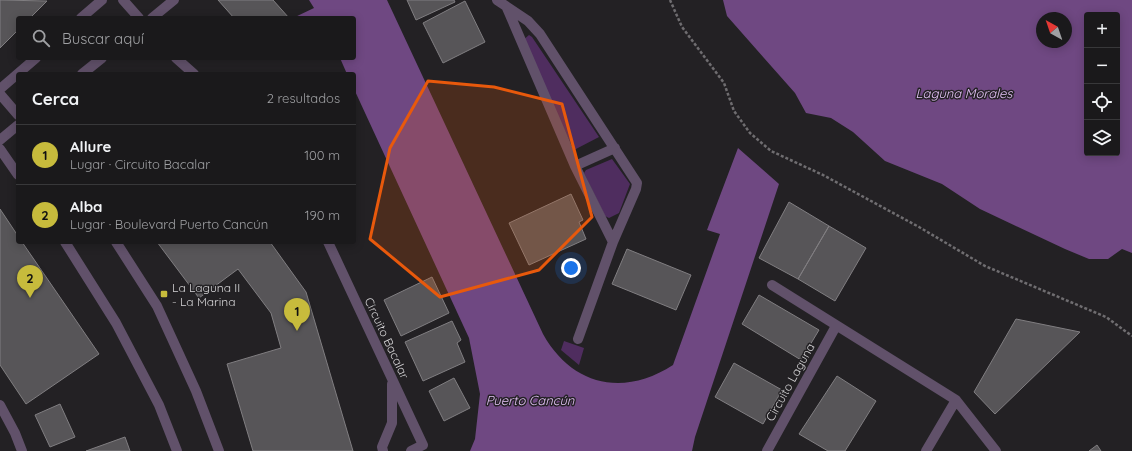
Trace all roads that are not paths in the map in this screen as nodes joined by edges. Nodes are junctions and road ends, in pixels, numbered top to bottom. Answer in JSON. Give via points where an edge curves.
{"nodes":[{"id":1,"x":102,"y":0,"type":"edge"},
{"id":2,"x":123,"y":0,"type":"edge"},
{"id":3,"x":174,"y":0,"type":"edge"},
{"id":4,"x":497,"y":0,"type":"edge"},
{"id":5,"x":507,"y":8,"type":"junction"},
{"id":6,"x":83,"y":16,"type":"edge"},
{"id":7,"x":136,"y":16,"type":"edge"},
{"id":8,"x":154,"y":16,"type":"edge"},
{"id":9,"x":34,"y":60,"type":"edge"},
{"id":10,"x":100,"y":60,"type":"edge"},
{"id":11,"x":178,"y":60,"type":"edge"},
{"id":12,"x":20,"y":72,"type":"edge"},
{"id":13,"x":84,"y":72,"type":"edge"},
{"id":14,"x":192,"y":72,"type":"edge"},
{"id":15,"x":16,"y":75,"type":"edge"},
{"id":16,"x":0,"y":89,"type":"edge"},
{"id":17,"x":0,"y":94,"type":"edge"},
{"id":18,"x":16,"y":113,"type":"edge"},
{"id":19,"x":16,"y":127,"type":"edge"},
{"id":20,"x":0,"y":140,"type":"edge"},
{"id":21,"x":615,"y":148,"type":"junction"},
{"id":22,"x":0,"y":149,"type":"edge"},
{"id":23,"x":575,"y":166,"type":"junction"},
{"id":24,"x":16,"y":172,"type":"edge"},
{"id":25,"x":613,"y":242,"type":"junction"},
{"id":26,"x":66,"y":244,"type":"edge"},
{"id":27,"x":117,"y":244,"type":"edge"},
{"id":28,"x":329,"y":244,"type":"edge"},
{"id":29,"x":772,"y":285,"type":"dead end"},
{"id":30,"x":836,"y":326,"type":"junction"},
{"id":31,"x":578,"y":339,"type":"dead end"},
{"id":32,"x":392,"y":380,"type":"junction"},
{"id":33,"x":956,"y":400,"type":"junction"},
{"id":34,"x":0,"y":405,"type":"edge"},
{"id":35,"x":22,"y":451,"type":"edge"},
{"id":36,"x":177,"y":451,"type":"edge"},
{"id":37,"x":219,"y":451,"type":"edge"},
{"id":38,"x":383,"y":451,"type":"edge"},
{"id":39,"x":411,"y":451,"type":"edge"},
{"id":40,"x":767,"y":451,"type":"edge"},
{"id":41,"x":926,"y":451,"type":"edge"},
{"id":42,"x":996,"y":451,"type":"edge"}],
"edges":[{"from":1,"to":6,"type":"street"},
{"from":2,"to":7,"type":"street"},
{"from":3,"to":8,"type":"street"},
{"from":4,"to":5,"type":"street"},
{"from":5,"to":21,"type":"street","via":[[528,21],[540,34]]},
{"from":5,"to":23,"type":"street"},
{"from":9,"to":12,"type":"street"},
{"from":10,"to":13,"type":"street"},
{"from":11,"to":14,"type":"street"},
{"from":15,"to":16,"type":"street"},
{"from":17,"to":18,"type":"street"},
{"from":19,"to":20,"type":"street"},
{"from":21,"to":23,"type":"street"},
{"from":21,"to":25,"type":"street","via":[[637,183]]},
{"from":22,"to":24,"type":"street"},
{"from":23,"to":25,"type":"street"},
{"from":25,"to":31,"type":"street"},
{"from":26,"to":36,"type":"street","via":[[116,323],[159,406]]},
{"from":27,"to":37,"type":"street","via":[[157,306],[196,391]]},
{"from":28,"to":32,"type":"street","name":"Circuito Bacalar"},
{"from":29,"to":30,"type":"street"},
{"from":30,"to":33,"type":"street"},
{"from":30,"to":40,"type":"street","name":"Circuito Laguna"},
{"from":32,"to":38,"type":"street","via":[[392,423],[382,447]]},
{"from":32,"to":39,"type":"street","name":"Circuito Bacalar","via":[[423,445]]},
{"from":33,"to":41,"type":"street"},
{"from":33,"to":42,"type":"street"},
{"from":34,"to":35,"type":"street"}]}
